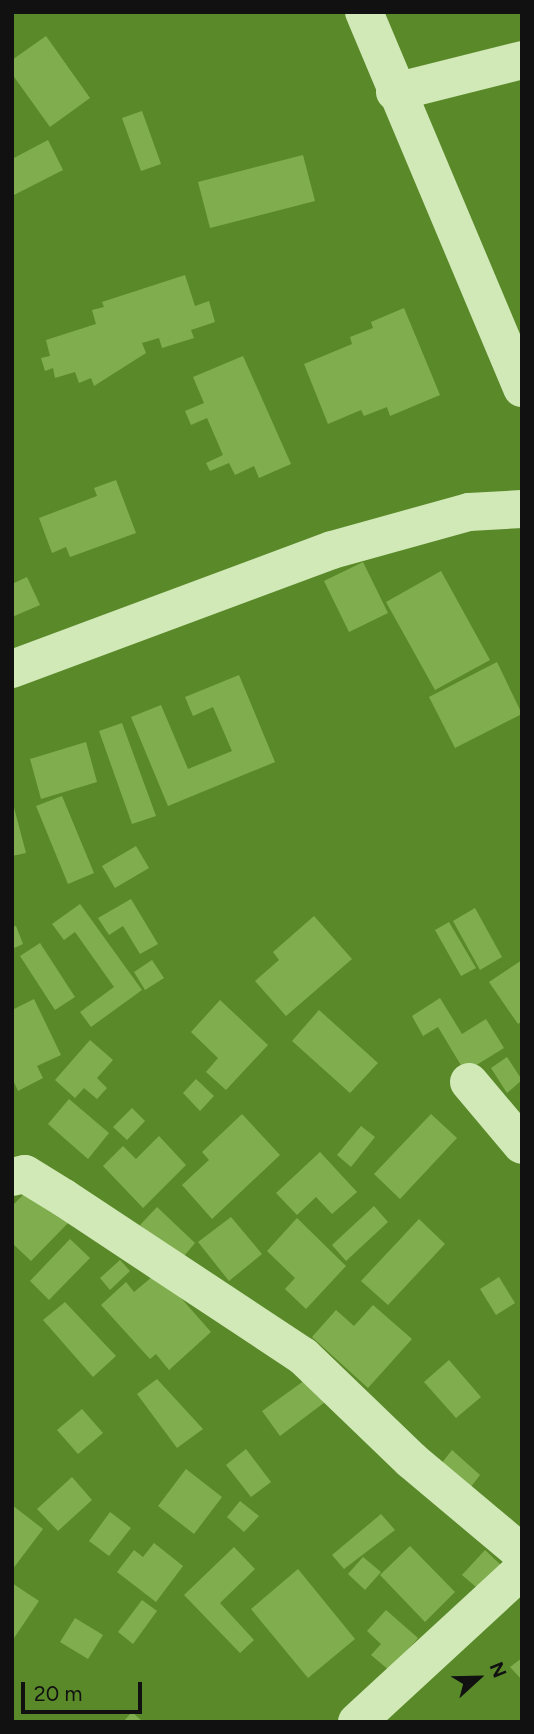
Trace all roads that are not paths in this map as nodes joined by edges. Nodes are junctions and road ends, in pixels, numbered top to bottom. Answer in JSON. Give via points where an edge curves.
{"nodes":[{"id":1,"x":364,"y":12,"type":"edge"},
{"id":2,"x":522,"y":60,"type":"edge"},
{"id":3,"x":395,"y":92,"type":"junction"},
{"id":4,"x":522,"y":388,"type":"edge"},
{"id":5,"x":522,"y":509,"type":"edge"},
{"id":6,"x":12,"y":669,"type":"edge"},
{"id":7,"x":469,"y":1082,"type":"dead end"},
{"id":8,"x":522,"y":1145,"type":"edge"},
{"id":9,"x":12,"y":1177,"type":"edge"},
{"id":10,"x":522,"y":1553,"type":"edge"},
{"id":11,"x":522,"y":1570,"type":"edge"},
{"id":12,"x":357,"y":1722,"type":"edge"}],
"edges":[{"from":1,"to":3,"type":"street"},
{"from":2,"to":3,"type":"street"},
{"from":3,"to":4,"type":"street"},
{"from":5,"to":6,"type":"street","via":[[469,512],[332,550]]},
{"from":7,"to":8,"type":"street"},
{"from":9,"to":10,"type":"street","via":[[25,1174],[303,1356],[411,1460]]},
{"from":11,"to":12,"type":"street"}]}
